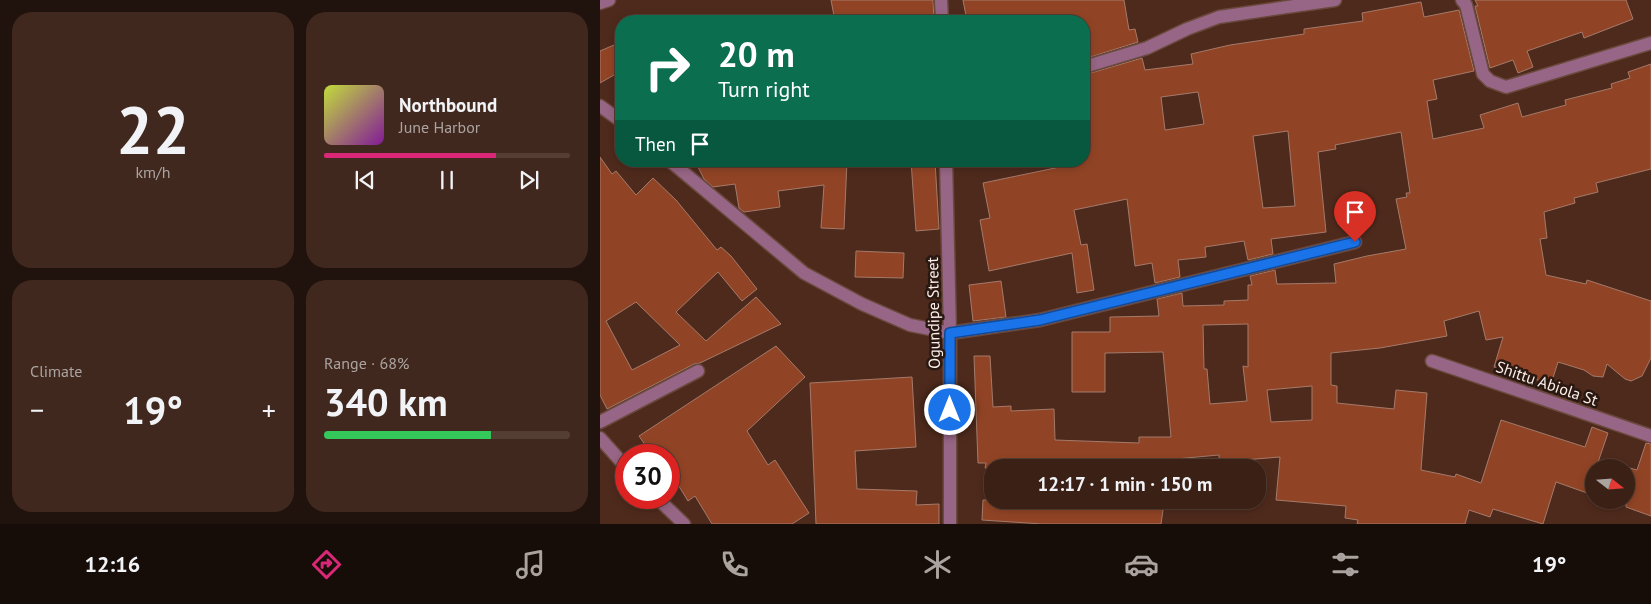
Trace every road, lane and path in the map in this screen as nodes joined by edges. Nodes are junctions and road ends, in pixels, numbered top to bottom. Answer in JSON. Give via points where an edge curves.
{"nodes":[{"id":1,"x":608,"y":0,"type":"edge"},
{"id":2,"x":941,"y":0,"type":"edge"},
{"id":3,"x":1335,"y":0,"type":"edge"},
{"id":4,"x":1462,"y":0,"type":"edge"},
{"id":5,"x":600,"y":3,"type":"edge"},
{"id":6,"x":942,"y":15,"type":"edge"},
{"id":7,"x":1651,"y":43,"type":"edge"},
{"id":8,"x":1090,"y":65,"type":"edge"},
{"id":9,"x":600,"y":106,"type":"edge"},
{"id":10,"x":615,"y":117,"type":"edge"},
{"id":11,"x":677,"y":167,"type":"edge"},
{"id":12,"x":946,"y":167,"type":"edge"},
{"id":13,"x":1355,"y":242,"type":"dead end"},
{"id":14,"x":950,"y":333,"type":"junction"},
{"id":15,"x":1432,"y":361,"type":"dead end"},
{"id":16,"x":698,"y":370,"type":"dead end"},
{"id":17,"x":600,"y":422,"type":"edge"},
{"id":18,"x":1651,"y":436,"type":"edge"},
{"id":19,"x":600,"y":438,"type":"edge"},
{"id":20,"x":615,"y":455,"type":"edge"},
{"id":21,"x":668,"y":509,"type":"edge"},
{"id":22,"x":684,"y":524,"type":"edge"},
{"id":23,"x":950,"y":524,"type":"edge"}],
"edges":[{"from":1,"to":5,"type":"street"},
{"from":2,"to":6,"type":"street"},
{"from":3,"to":8,"type":"street","via":[[1220,17],[1148,48]]},
{"from":4,"to":7,"type":"street","via":[[1466,4],[1482,74],[1490,82],[1506,87]]},
{"from":9,"to":10,"type":"street"},
{"from":11,"to":14,"type":"street","via":[[804,273],[910,325]]},
{"from":12,"to":14,"type":"street","name":"Ogundipe Street"},
{"from":13,"to":14,"type":"street","via":[[1040,320]]},
{"from":14,"to":23,"type":"street","name":"Ogundipe Street"},
{"from":15,"to":18,"type":"street","name":"Shittu Abiola St"},
{"from":16,"to":17,"type":"street"},
{"from":19,"to":20,"type":"street"},
{"from":21,"to":22,"type":"street"}]}
